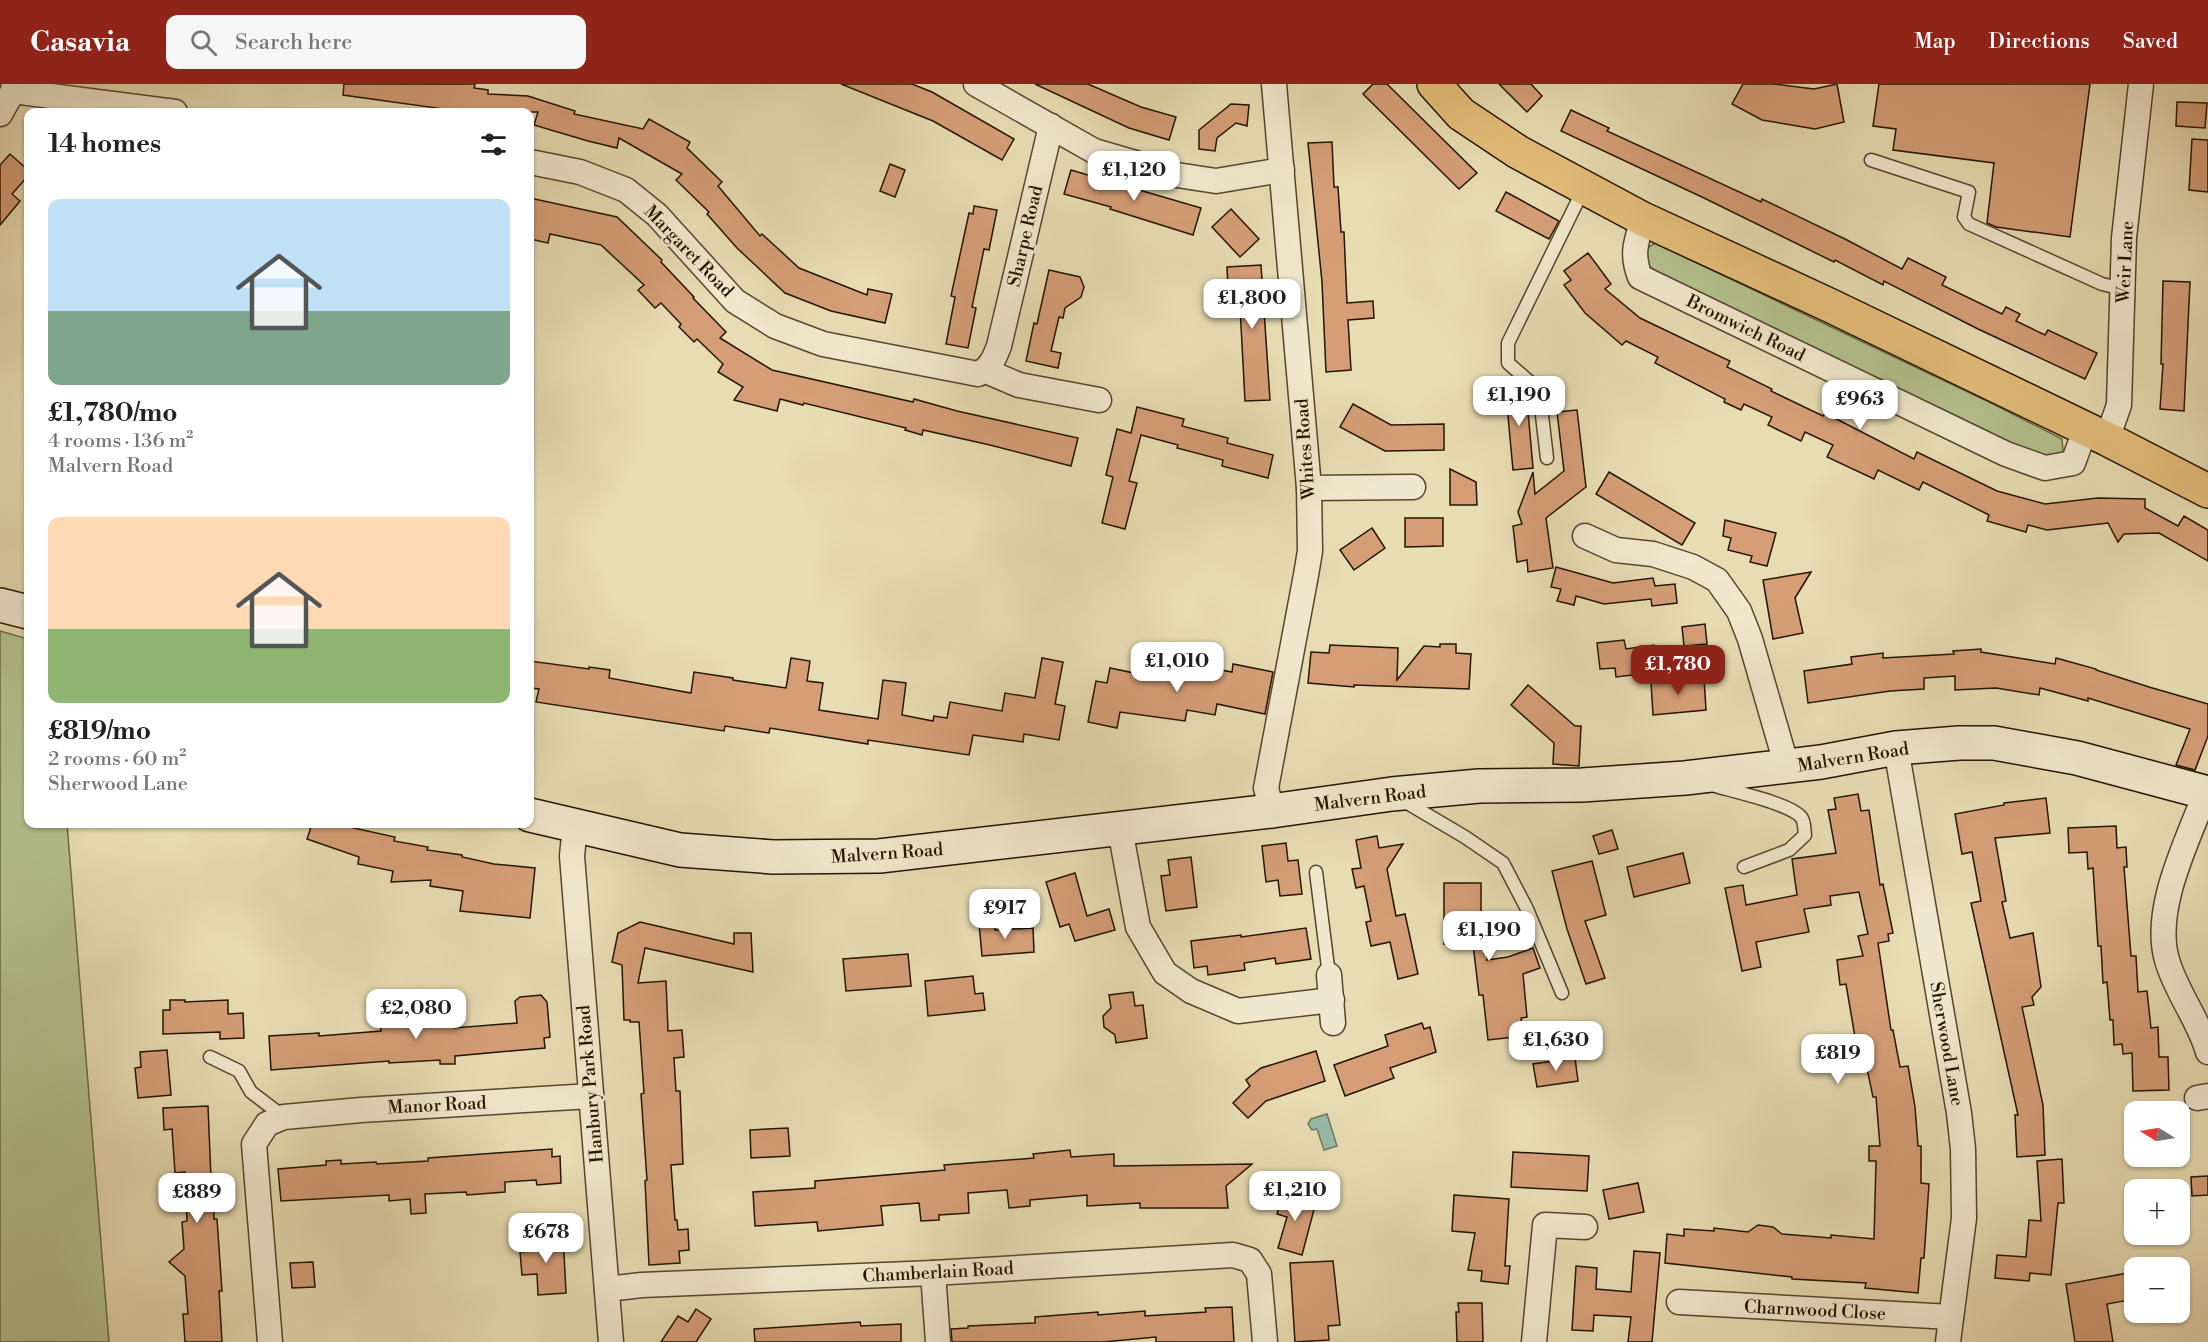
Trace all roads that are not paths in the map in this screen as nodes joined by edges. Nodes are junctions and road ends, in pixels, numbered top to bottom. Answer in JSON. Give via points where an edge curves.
{"nodes":[{"id":1,"x":976,"y":84,"type":"edge"},
{"id":2,"x":1274,"y":84,"type":"edge"},
{"id":3,"x":1434,"y":84,"type":"edge"},
{"id":4,"x":2141,"y":84,"type":"edge"},
{"id":5,"x":13,"y":88,"type":"edge"},
{"id":6,"x":148,"y":108,"type":"edge"},
{"id":7,"x":0,"y":114,"type":"edge"},
{"id":8,"x":1051,"y":126,"type":"junction"},
{"id":9,"x":1871,"y":160,"type":"dead end"},
{"id":10,"x":534,"y":163,"type":"edge"},
{"id":11,"x":1282,"y":170,"type":"junction"},
{"id":12,"x":1584,"y":187,"type":"junction"},
{"id":13,"x":1643,"y":219,"type":"junction"},
{"id":14,"x":2123,"y":289,"type":"junction"},
{"id":15,"x":986,"y":371,"type":"junction"},
{"id":16,"x":1099,"y":400,"type":"dead end"},
{"id":17,"x":2096,"y":434,"type":"junction"},
{"id":18,"x":1547,"y":459,"type":"dead end"},
{"id":19,"x":1413,"y":487,"type":"dead end"},
{"id":20,"x":1309,"y":488,"type":"junction"},
{"id":21,"x":2208,"y":491,"type":"edge"},
{"id":22,"x":1584,"y":536,"type":"dead end"},
{"id":23,"x":0,"y":605,"type":"edge"},
{"id":24,"x":24,"y":611,"type":"edge"},
{"id":25,"x":1896,"y":748,"type":"junction"},
{"id":26,"x":1787,"y":767,"type":"junction"},
{"id":27,"x":1685,"y":778,"type":"junction"},
{"id":28,"x":2207,"y":793,"type":"edge"},
{"id":29,"x":1392,"y":794,"type":"junction"},
{"id":30,"x":1272,"y":811,"type":"junction"},
{"id":31,"x":534,"y":816,"type":"edge"},
{"id":32,"x":574,"y":826,"type":"junction"},
{"id":33,"x":1120,"y":829,"type":"junction"},
{"id":34,"x":1744,"y":867,"type":"dead end"},
{"id":35,"x":1316,"y":872,"type":"dead end"},
{"id":36,"x":1329,"y":975,"type":"joint"},
{"id":37,"x":1562,"y":993,"type":"dead end"},
{"id":38,"x":2208,"y":1052,"type":"edge"},
{"id":39,"x":210,"y":1057,"type":"dead end"},
{"id":40,"x":591,"y":1096,"type":"junction"},
{"id":41,"x":284,"y":1117,"type":"junction"},
{"id":42,"x":1585,"y":1227,"type":"dead end"},
{"id":43,"x":933,"y":1273,"type":"junction"},
{"id":44,"x":607,"y":1289,"type":"junction"},
{"id":45,"x":1679,"y":1302,"type":"dead end"},
{"id":46,"x":1950,"y":1317,"type":"junction"},
{"id":47,"x":270,"y":1342,"type":"edge"},
{"id":48,"x":611,"y":1342,"type":"edge"},
{"id":49,"x":938,"y":1342,"type":"edge"},
{"id":50,"x":1265,"y":1342,"type":"edge"},
{"id":51,"x":1534,"y":1342,"type":"edge"},
{"id":52,"x":1948,"y":1342,"type":"edge"}],
"edges":[{"from":1,"to":8,"type":"street"},
{"from":2,"to":11,"type":"street","name":"Whites Road"},
{"from":3,"to":12,"type":"main road","via":[[1461,114],[1518,152]]},
{"from":4,"to":14,"type":"street","name":"Weir Lane","via":[[2124,238]]},
{"from":5,"to":6,"type":"street"},
{"from":5,"to":7,"type":"street"},
{"from":8,"to":11,"type":"street","via":[[1094,151],[1177,175],[1216,181]]},
{"from":8,"to":15,"type":"street","name":"Sharpe Road","via":[[999,346]]},
{"from":9,"to":14,"type":"lane","via":[[1969,192],[1964,217],[1970,224],[2102,284]]},
{"from":10,"to":15,"type":"street","name":"Margaret Road","via":[[580,172],[626,190],[657,215],[735,300],[775,326],[823,344],[978,374]]},
{"from":11,"to":20,"type":"street","name":"Whites Road"},
{"from":12,"to":13,"type":"main road"},
{"from":12,"to":18,"type":"lane","via":[[1508,343],[1508,363],[1539,390]]},
{"from":13,"to":17,"type":"main road"},
{"from":13,"to":17,"type":"street","name":"Bromwich Road","via":[[1634,262],[1640,278],[2006,454],[2044,468],[2073,463]]},
{"from":14,"to":17,"type":"street","name":"Weir Lane","via":[[2119,405]]},
{"from":15,"to":16,"type":"street","name":"Margaret Road","via":[[1019,385]]},
{"from":17,"to":21,"type":"main road"},
{"from":19,"to":20,"type":"street"},
{"from":20,"to":30,"type":"street","name":"Whites Road","via":[[1308,567],[1266,788]]},
{"from":22,"to":26,"type":"street","via":[[1616,550],[1653,554],[1693,567],[1717,580],[1739,610],[1750,639]]},
{"from":23,"to":24,"type":"main road"},
{"from":25,"to":26,"type":"main road","name":"Malvern Road"},
{"from":25,"to":28,"type":"main road","name":"Malvern Road","via":[[1994,743],[2030,748]]},
{"from":25,"to":46,"type":"street","name":"Sherwood Lane","via":[[1963,1149],[1964,1218]]},
{"from":26,"to":27,"type":"main road","name":"Malvern Road"},
{"from":27,"to":29,"type":"main road","name":"Malvern Road","via":[[1479,786]]},
{"from":27,"to":34,"type":"lane","via":[[1763,800],[1800,816],[1805,835],[1800,842],[1776,856]]},
{"from":28,"to":38,"type":"street","via":[[2171,887],[2163,937],[2167,960]]},
{"from":29,"to":30,"type":"main road","name":"Malvern Road"},
{"from":29,"to":37,"type":"lane","via":[[1503,863]]},
{"from":30,"to":33,"type":"main road","name":"Malvern Road"},
{"from":31,"to":32,"type":"main road","name":"Malvern Road"},
{"from":32,"to":33,"type":"main road","name":"Malvern Road","via":[[680,850],[774,857],[879,856]]},
{"from":32,"to":40,"type":"street","name":"Hanbury Park Road","via":[[572,856]]},
{"from":33,"to":36,"type":"street","via":[[1138,927],[1166,973],[1191,991],[1238,1011],[1333,1012]]},
{"from":35,"to":36,"type":"lane"},
{"from":39,"to":41,"type":"lane","via":[[239,1071],[251,1092]]},
{"from":40,"to":41,"type":"street","name":"Manor Road"},
{"from":40,"to":44,"type":"street","name":"Hanbury Park Road"},
{"from":41,"to":47,"type":"street","via":[[267,1124],[254,1144]]},
{"from":42,"to":51,"type":"street","via":[[1545,1226]]},
{"from":43,"to":44,"type":"street","name":"Chamberlain Road"},
{"from":43,"to":49,"type":"street"},
{"from":43,"to":50,"type":"street","name":"Chamberlain Road","via":[[1233,1255],[1250,1260],[1259,1274]]},
{"from":44,"to":48,"type":"street","name":"Hanbury Park Road"},
{"from":45,"to":46,"type":"street","name":"Charnwood Close"},
{"from":46,"to":52,"type":"street","name":"Sherwood Lane"}]}
